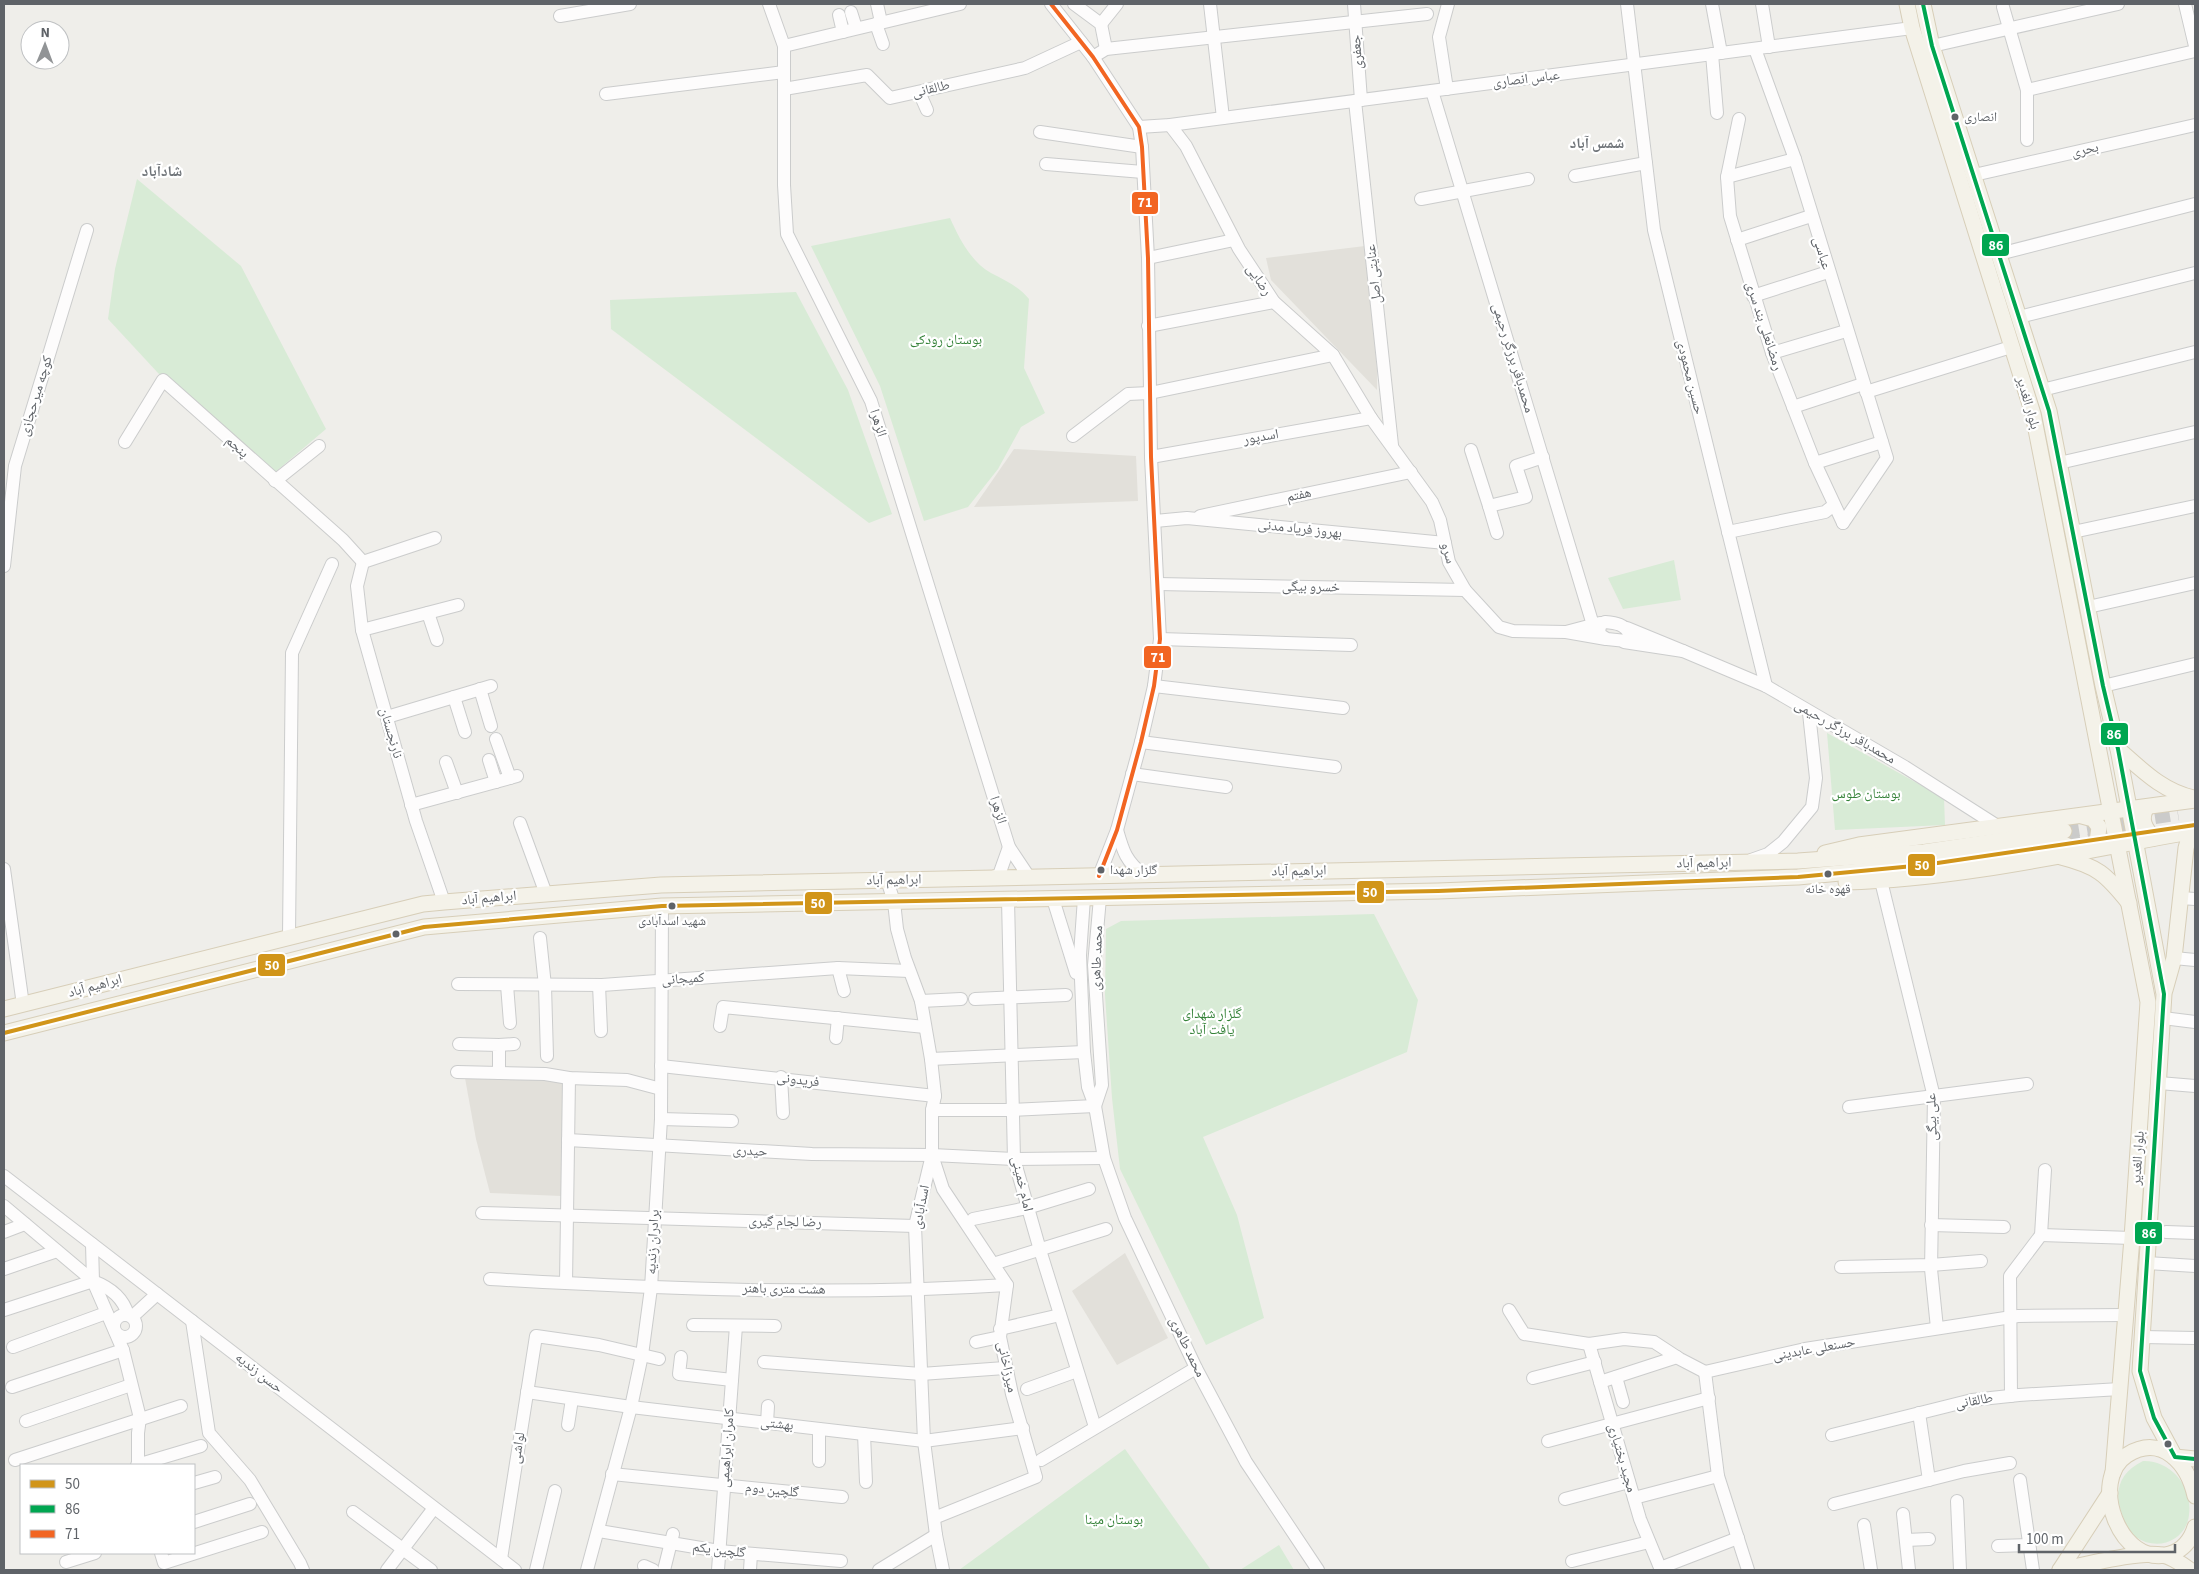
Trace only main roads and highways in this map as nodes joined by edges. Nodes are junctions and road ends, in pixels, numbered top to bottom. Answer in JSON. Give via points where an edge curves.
{"nodes":[{"id":1,"x":1907,"y":4,"type":"edge"},
{"id":2,"x":1923,"y":4,"type":"edge"},
{"id":3,"x":2114,"y":731,"type":"junction"},
{"id":4,"x":2097,"y":734,"type":"junction"},
{"id":5,"x":2118,"y":749,"type":"junction"},
{"id":6,"x":2195,"y":799,"type":"edge"},
{"id":7,"x":2148,"y":807,"type":"junction"},
{"id":8,"x":2129,"y":810,"type":"junction"},
{"id":9,"x":2195,"y":810,"type":"edge"},
{"id":10,"x":2112,"y":812,"type":"junction"},
{"id":11,"x":2082,"y":816,"type":"junction"},
{"id":12,"x":2185,"y":822,"type":"tunnel mouth"},
{"id":13,"x":2195,"y":832,"type":"edge"},
{"id":14,"x":2154,"y":838,"type":"junction"},
{"id":15,"x":2135,"y":842,"type":"junction"},
{"id":16,"x":2118,"y":844,"type":"junction"},
{"id":17,"x":2090,"y":850,"type":"junction"},
{"id":18,"x":2055,"y":856,"type":"junction"},
{"id":19,"x":1798,"y":861,"type":"junction"},
{"id":20,"x":1350,"y":870,"type":"junction"},
{"id":21,"x":1798,"y":877,"type":"junction"},
{"id":22,"x":1352,"y":892,"type":"junction"},
{"id":23,"x":2188,"y":898,"type":"edge"},
{"id":24,"x":2130,"y":905,"type":"junction"},
{"id":25,"x":2164,"y":994,"type":"junction"},
{"id":26,"x":4,"y":1010,"type":"edge"},
{"id":27,"x":4,"y":1033,"type":"edge"},
{"id":28,"x":2175,"y":1457,"type":"junction"},
{"id":29,"x":2195,"y":1459,"type":"edge"},
{"id":30,"x":2113,"y":1473,"type":"junction"},
{"id":31,"x":2110,"y":1493,"type":"junction"},
{"id":32,"x":2195,"y":1496,"type":"edge"},
{"id":33,"x":2195,"y":1528,"type":"edge"},
{"id":34,"x":2162,"y":1555,"type":"junction"},
{"id":35,"x":2109,"y":1565,"type":"edge"},
{"id":36,"x":2060,"y":1570,"type":"edge"},
{"id":37,"x":2190,"y":1570,"type":"edge"}],
"edges":[{"from":1,"to":4,"type":"main road","name":"بلوار الغدیر","via":[[2033,414]]},
{"from":2,"to":3,"type":"main road","name":"بلوار الغدیر","via":[[1932,46],[2049,411]]},
{"from":3,"to":4,"type":"main road","via":[[2111,738],[2105,740]]},
{"from":3,"to":5,"type":"main road","name":"بلوار الغدیر"},
{"from":4,"to":10,"type":"main road","name":"بلوار الغدیر"},
{"from":5,"to":6,"type":"main road","via":[[2159,783]]},
{"from":5,"to":8,"type":"main road","name":"بلوار الغدیر"},
{"from":6,"to":7,"type":"main road","name":"ابراهیم آباد"},
{"from":7,"to":8,"type":"main road","name":"ابراهیم آباد"},
{"from":7,"to":14,"type":"main road","via":[[2143,815],[2144,824]]},
{"from":8,"to":10,"type":"main road","name":"ابراهیم آباد"},
{"from":8,"to":15,"type":"main road","name":"بلوار الغدیر"},
{"from":9,"to":12,"type":"main road"},
{"from":10,"to":11,"type":"main road","name":"ابراهیم آباد"},
{"from":10,"to":16,"type":"main road","name":"بلوار الغدیر"},
{"from":11,"to":17,"type":"main road","via":[[2093,819],[2099,828],[2097,842]]},
{"from":11,"to":19,"type":"main road","name":"ابراهیم آباد","via":[[1859,845]]},
{"from":13,"to":14,"type":"main road","name":"ابراهیم آباد"},
{"from":13,"to":23,"type":"main road","via":[[2186,848]]},
{"from":14,"to":15,"type":"main road","name":"ابراهیم آباد"},
{"from":15,"to":16,"type":"main road","name":"ابراهیم آباد"},
{"from":15,"to":25,"type":"main road","name":"بلوار الغدیر"},
{"from":16,"to":17,"type":"main road","name":"ابراهیم آباد"},
{"from":16,"to":24,"type":"main road","name":"بلوار الغدیر"},
{"from":17,"to":18,"type":"main road","name":"ابراهیم آباد"},
{"from":18,"to":21,"type":"main road","name":"ابراهیم آباد","via":[[1881,881],[1830,882]]},
{"from":18,"to":24,"type":"main road","via":[[2085,863],[2098,870]]},
{"from":19,"to":20,"type":"main road","name":"ابراهیم آباد"},
{"from":19,"to":21,"type":"main road","name":"ابراهیم آباد","via":[[2065,838],[1914,866]]},
{"from":20,"to":22,"type":"main road"},
{"from":20,"to":26,"type":"main road","name":"ابراهیم آباد","via":[[661,885],[423,904]]},
{"from":21,"to":22,"type":"main road","name":"ابراهیم آباد"},
{"from":22,"to":27,"type":"main road","name":"ابراهیم آباد","via":[[662,906],[424,927]]},
{"from":23,"to":25,"type":"main road"},
{"from":24,"to":30,"type":"main road","name":"بلوار الغدیر","via":[[2148,1002]]},
{"from":25,"to":28,"type":"main road","name":"بلوار الغدیر","via":[[2140,1372],[2154,1418]]},
{"from":28,"to":29,"type":"main road"},
{"from":28,"to":30,"type":"main road","via":[[2153,1448],[2140,1449],[2123,1458]]},
{"from":28,"to":32,"type":"main road","name":"بلوار الغدیر","via":[[2186,1470]]},
{"from":30,"to":31,"type":"main road","name":"بلوار الغدیر"},
{"from":31,"to":34,"type":"main road","via":[[2116,1523],[2128,1541],[2142,1551]]},
{"from":31,"to":36,"type":"main road"},
{"from":33,"to":34,"type":"main road","via":[[2187,1544],[2176,1552]]},
{"from":34,"to":35,"type":"main road"},
{"from":34,"to":37,"type":"main road"},
{"from":35,"to":36,"type":"main road"}]}
